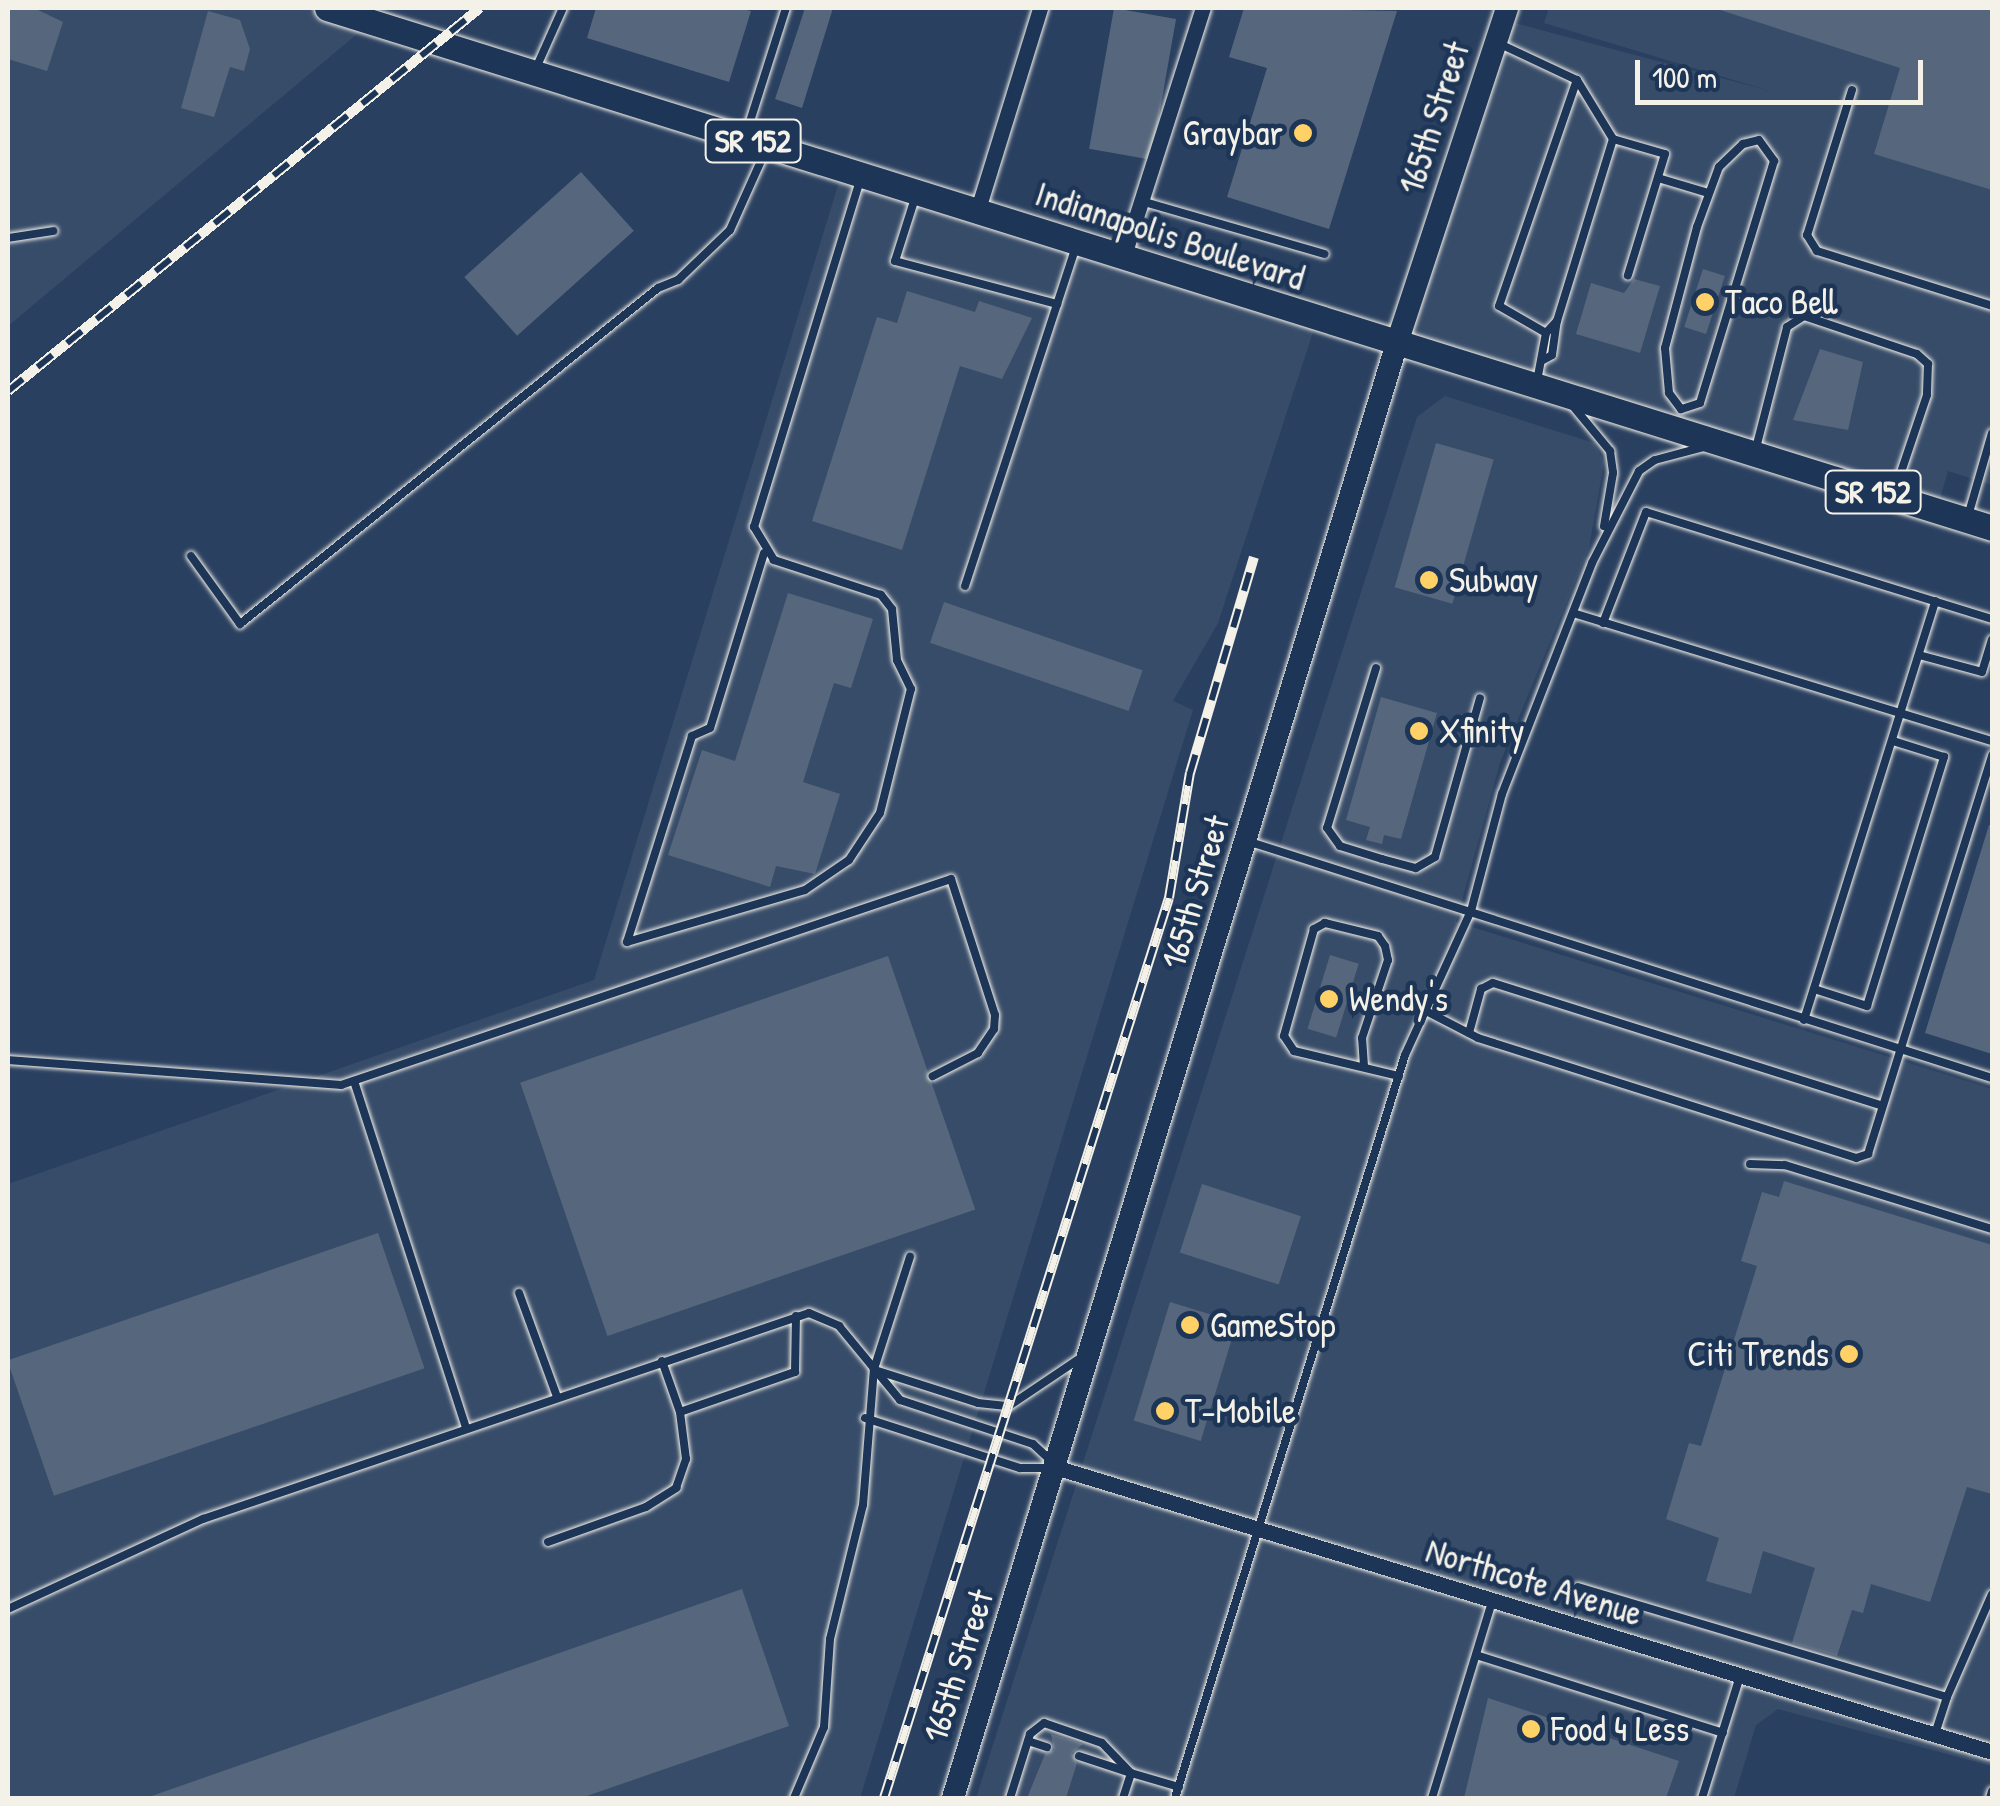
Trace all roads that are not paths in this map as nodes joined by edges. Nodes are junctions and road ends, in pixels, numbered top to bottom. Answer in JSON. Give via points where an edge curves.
{"nodes":[{"id":1,"x":327,"y":8,"type":"edge"},
{"id":2,"x":563,"y":8,"type":"edge"},
{"id":3,"x":786,"y":8,"type":"edge"},
{"id":4,"x":1040,"y":8,"type":"edge"},
{"id":5,"x":1203,"y":8,"type":"edge"},
{"id":6,"x":1507,"y":8,"type":"edge"},
{"id":7,"x":1496,"y":42,"type":"junction"},
{"id":8,"x":535,"y":73,"type":"junction"},
{"id":9,"x":1577,"y":80,"type":"junction"},
{"id":10,"x":1852,"y":90,"type":"dead end"},
{"id":11,"x":1614,"y":139,"type":"junction"},
{"id":12,"x":756,"y":142,"type":"junction"},
{"id":13,"x":861,"y":175,"type":"junction"},
{"id":14,"x":1658,"y":178,"type":"junction"},
{"id":15,"x":916,"y":193,"type":"junction"},
{"id":16,"x":1708,"y":193,"type":"junction"},
{"id":17,"x":1141,"y":201,"type":"junction"},
{"id":18,"x":976,"y":212,"type":"junction"},
{"id":19,"x":52,"y":231,"type":"dead end"},
{"id":20,"x":8,"y":238,"type":"edge"},
{"id":21,"x":1077,"y":243,"type":"junction"},
{"id":22,"x":1325,"y":254,"type":"dead end"},
{"id":23,"x":1123,"y":258,"type":"junction"},
{"id":24,"x":1628,"y":275,"type":"dead end"},
{"id":25,"x":1057,"y":304,"type":"junction"},
{"id":26,"x":1992,"y":306,"type":"edge"},
{"id":27,"x":1556,"y":321,"type":"junction"},
{"id":28,"x":1546,"y":333,"type":"junction"},
{"id":29,"x":1396,"y":346,"type":"junction"},
{"id":30,"x":1542,"y":360,"type":"junction"},
{"id":31,"x":1536,"y":388,"type":"junction"},
{"id":32,"x":1566,"y":398,"type":"junction"},
{"id":33,"x":1678,"y":419,"type":"junction"},
{"id":34,"x":1992,"y":434,"type":"edge"},
{"id":35,"x":1720,"y":444,"type":"junction"},
{"id":36,"x":1754,"y":455,"type":"junction"},
{"id":37,"x":1893,"y":498,"type":"junction"},
{"id":38,"x":1967,"y":520,"type":"junction"},
{"id":39,"x":1992,"y":528,"type":"edge"},
{"id":40,"x":1600,"y":544,"type":"junction"},
{"id":41,"x":764,"y":553,"type":"junction"},
{"id":42,"x":191,"y":556,"type":"dead end"},
{"id":43,"x":965,"y":586,"type":"dead end"},
{"id":44,"x":1934,"y":601,"type":"junction"},
{"id":45,"x":1573,"y":614,"type":"junction"},
{"id":46,"x":1992,"y":619,"type":"edge"},
{"id":47,"x":1603,"y":622,"type":"junction"},
{"id":48,"x":1992,"y":639,"type":"edge"},
{"id":49,"x":1919,"y":654,"type":"junction"},
{"id":50,"x":1376,"y":668,"type":"dead end"},
{"id":51,"x":1480,"y":698,"type":"dead end"},
{"id":52,"x":1902,"y":713,"type":"junction"},
{"id":53,"x":1893,"y":741,"type":"junction"},
{"id":54,"x":1992,"y":741,"type":"edge"},
{"id":55,"x":1992,"y":754,"type":"edge"},
{"id":56,"x":1247,"y":841,"type":"junction"},
{"id":57,"x":1471,"y":911,"type":"junction"},
{"id":58,"x":1814,"y":990,"type":"junction"},
{"id":59,"x":1424,"y":1010,"type":"junction"},
{"id":60,"x":1804,"y":1020,"type":"junction"},
{"id":61,"x":1469,"y":1033,"type":"junction"},
{"id":62,"x":1900,"y":1048,"type":"junction"},
{"id":63,"x":8,"y":1060,"type":"edge"},
{"id":64,"x":1364,"y":1066,"type":"junction"},
{"id":65,"x":933,"y":1076,"type":"dead end"},
{"id":66,"x":1398,"y":1076,"type":"junction"},
{"id":67,"x":1992,"y":1078,"type":"edge"},
{"id":68,"x":354,"y":1081,"type":"junction"},
{"id":69,"x":1882,"y":1106,"type":"junction"},
{"id":70,"x":1750,"y":1164,"type":"dead end"},
{"id":71,"x":1992,"y":1229,"type":"edge"},
{"id":72,"x":910,"y":1257,"type":"dead end"},
{"id":73,"x":519,"y":1293,"type":"dead end"},
{"id":74,"x":796,"y":1316,"type":"junction"},
{"id":75,"x":1094,"y":1348,"type":"junction"},
{"id":76,"x":662,"y":1361,"type":"junction"},
{"id":77,"x":874,"y":1370,"type":"junction"},
{"id":78,"x":557,"y":1397,"type":"junction"},
{"id":79,"x":680,"y":1412,"type":"junction"},
{"id":80,"x":865,"y":1418,"type":"junction"},
{"id":81,"x":466,"y":1428,"type":"junction"},
{"id":82,"x":1058,"y":1468,"type":"junction"},
{"id":83,"x":1258,"y":1529,"type":"junction"},
{"id":84,"x":548,"y":1542,"type":"dead end"},
{"id":85,"x":1578,"y":1587,"type":"dead end"},
{"id":86,"x":1992,"y":1594,"type":"edge"},
{"id":87,"x":1493,"y":1600,"type":"junction"},
{"id":88,"x":8,"y":1608,"type":"edge"},
{"id":89,"x":1476,"y":1655,"type":"junction"},
{"id":90,"x":1740,"y":1676,"type":"junction"},
{"id":91,"x":1948,"y":1698,"type":"junction"},
{"id":92,"x":1723,"y":1733,"type":"junction"},
{"id":93,"x":1935,"y":1736,"type":"junction"},
{"id":94,"x":1028,"y":1741,"type":"junction"},
{"id":95,"x":1047,"y":1747,"type":"dead end"},
{"id":96,"x":1992,"y":1752,"type":"edge"},
{"id":97,"x":1079,"y":1756,"type":"dead end"},
{"id":98,"x":1131,"y":1773,"type":"junction"},
{"id":99,"x":1178,"y":1787,"type":"junction"},
{"id":100,"x":1992,"y":1791,"type":"edge"},
{"id":101,"x":794,"y":1798,"type":"edge"},
{"id":102,"x":953,"y":1798,"type":"edge"},
{"id":103,"x":1010,"y":1798,"type":"edge"},
{"id":104,"x":1123,"y":1798,"type":"edge"},
{"id":105,"x":1175,"y":1798,"type":"edge"},
{"id":106,"x":1432,"y":1798,"type":"edge"},
{"id":107,"x":1702,"y":1798,"type":"edge"},
{"id":108,"x":1990,"y":1798,"type":"edge"}],
"edges":[{"from":1,"to":8,"type":"main road","name":"Indianapolis Boulevard","number":"SR 152"},
{"from":2,"to":8,"type":"lane","via":[[552,20]]},
{"from":3,"to":12,"type":"lane"},
{"from":4,"to":18,"type":"street"},
{"from":5,"to":17,"type":"street"},
{"from":6,"to":7,"type":"main road","name":"165th Street"},
{"from":7,"to":9,"type":"lane"},
{"from":7,"to":29,"type":"main road","name":"165th Street"},
{"from":8,"to":12,"type":"main road","name":"Indianapolis Boulevard","number":"SR 152"},
{"from":9,"to":11,"type":"lane"},
{"from":9,"to":28,"type":"lane","via":[[1499,306]]},
{"from":10,"to":26,"type":"lane","via":[[1807,235],[1817,251]]},
{"from":11,"to":14,"type":"lane","via":[[1666,154]]},
{"from":11,"to":27,"type":"lane"},
{"from":12,"to":13,"type":"main road","name":"Indianapolis Boulevard","number":"SR 152"},
{"from":12,"to":42,"type":"lane","via":[[730,230],[678,280],[658,288],[240,624]]},
{"from":13,"to":15,"type":"main road","name":"Indianapolis Boulevard","number":"SR 152"},
{"from":13,"to":41,"type":"lane","via":[[755,517]]},
{"from":14,"to":16,"type":"lane"},
{"from":14,"to":24,"type":"lane"},
{"from":15,"to":18,"type":"main road","name":"Indianapolis Boulevard","number":"SR 152"},
{"from":15,"to":25,"type":"lane","via":[[895,261]]},
{"from":16,"to":33,"type":"lane","via":[[1666,348]]},
{"from":16,"to":33,"type":"lane","via":[[1719,167],[1743,144],[1759,140],[1774,161],[1700,403]]},
{"from":17,"to":22,"type":"lane"},
{"from":17,"to":23,"type":"street"},
{"from":18,"to":21,"type":"main road","name":"Indianapolis Boulevard","number":"SR 152"},
{"from":19,"to":20,"type":"lane"},
{"from":21,"to":23,"type":"main road","name":"Indianapolis Boulevard","number":"SR 152"},
{"from":21,"to":25,"type":"lane"},
{"from":23,"to":29,"type":"main road","name":"Indianapolis Boulevard","number":"SR 152"},
{"from":25,"to":43,"type":"lane"},
{"from":27,"to":28,"type":"lane"},
{"from":27,"to":30,"type":"lane","via":[[1552,355]]},
{"from":28,"to":30,"type":"lane"},
{"from":29,"to":31,"type":"main road","name":"Indianapolis Boulevard","number":"SR 152"},
{"from":29,"to":56,"type":"main road","name":"165th Street"},
{"from":30,"to":31,"type":"lane"},
{"from":31,"to":32,"type":"main road","name":"Indianapolis Boulevard","number":"SR 152"},
{"from":32,"to":33,"type":"main road","name":"Indianapolis Boulevard","number":"SR 152"},
{"from":32,"to":40,"type":"lane","via":[[1610,451],[1614,473]]},
{"from":33,"to":35,"type":"main road","name":"Indianapolis Boulevard","number":"SR 152"},
{"from":34,"to":38,"type":"lane"},
{"from":35,"to":36,"type":"main road","name":"Indianapolis Boulevard","number":"SR 152"},
{"from":35,"to":40,"type":"lane","via":[[1655,460],[1639,472]]},
{"from":36,"to":37,"type":"main road","name":"Indianapolis Boulevard","number":"SR 152"},
{"from":36,"to":37,"type":"lane","via":[[1787,326],[1804,316],[1917,354],[1928,364],[1927,395]]},
{"from":37,"to":38,"type":"main road","name":"Indianapolis Boulevard","number":"SR 152"},
{"from":38,"to":39,"type":"main road","name":"Indianapolis Boulevard","number":"SR 152"},
{"from":40,"to":45,"type":"lane"},
{"from":41,"to":41,"type":"lane","via":[[888,600],[898,660],[912,689],[880,813],[849,860],[805,890],[628,942],[692,736],[710,728]]},
{"from":44,"to":46,"type":"lane"},
{"from":44,"to":47,"type":"lane","via":[[1646,512]]},
{"from":44,"to":49,"type":"lane"},
{"from":45,"to":47,"type":"lane"},
{"from":45,"to":57,"type":"lane","via":[[1502,794]]},
{"from":47,"to":52,"type":"lane"},
{"from":48,"to":49,"type":"lane","via":[[1982,672]]},
{"from":49,"to":52,"type":"lane"},
{"from":50,"to":51,"type":"lane","via":[[1327,828],[1340,846],[1416,868],[1435,857]]},
{"from":52,"to":53,"type":"lane"},
{"from":52,"to":54,"type":"lane"},
{"from":53,"to":58,"type":"lane"},
{"from":53,"to":58,"type":"lane","via":[[1944,757],[1868,1006]]},
{"from":55,"to":62,"type":"lane"},
{"from":56,"to":57,"type":"lane"},
{"from":56,"to":75,"type":"main road","name":"165th Street"},
{"from":57,"to":59,"type":"lane"},
{"from":57,"to":60,"type":"lane"},
{"from":58,"to":60,"type":"lane"},
{"from":59,"to":61,"type":"lane"},
{"from":59,"to":66,"type":"lane"},
{"from":60,"to":62,"type":"lane"},
{"from":61,"to":69,"type":"lane","via":[[1481,990],[1494,983]]},
{"from":61,"to":69,"type":"lane","via":[[1856,1158],[1868,1154]]},
{"from":62,"to":67,"type":"lane"},
{"from":62,"to":69,"type":"lane"},
{"from":63,"to":68,"type":"lane","via":[[324,1087]]},
{"from":64,"to":64,"type":"lane","via":[[1362,1038],[1388,960],[1386,946],[1378,936],[1325,923],[1314,929],[1284,1036],[1294,1051],[1352,1069]]},
{"from":64,"to":66,"type":"lane"},
{"from":65,"to":68,"type":"lane","via":[[978,1052],[996,1015],[951,879]]},
{"from":66,"to":83,"type":"lane"},
{"from":68,"to":81,"type":"lane"},
{"from":70,"to":71,"type":"lane","via":[[1784,1165]]},
{"from":72,"to":77,"type":"lane"},
{"from":73,"to":78,"type":"lane"},
{"from":74,"to":76,"type":"lane"},
{"from":74,"to":77,"type":"lane","via":[[831,1319]]},
{"from":74,"to":79,"type":"lane","via":[[795,1372]]},
{"from":75,"to":77,"type":"lane","via":[[1024,1402],[1009,1406],[978,1403]]},
{"from":75,"to":82,"type":"main road","name":"165th Street"},
{"from":76,"to":78,"type":"lane"},
{"from":76,"to":79,"type":"lane"},
{"from":77,"to":80,"type":"lane"},
{"from":77,"to":82,"type":"lane","via":[[900,1400],[1033,1444]]},
{"from":78,"to":81,"type":"lane"},
{"from":79,"to":84,"type":"lane","via":[[686,1460],[676,1488],[646,1507]]},
{"from":80,"to":82,"type":"lane","via":[[1020,1468]]},
{"from":80,"to":101,"type":"lane","via":[[863,1506],[830,1639],[824,1727]]},
{"from":81,"to":88,"type":"lane","via":[[178,1528]]},
{"from":82,"to":83,"type":"street","name":"Northcote Avenue"},
{"from":82,"to":102,"type":"main road","name":"165th Street"},
{"from":83,"to":87,"type":"street","name":"Northcote Avenue"},
{"from":83,"to":99,"type":"lane"},
{"from":85,"to":91,"type":"lane"},
{"from":86,"to":91,"type":"lane"},
{"from":87,"to":89,"type":"lane"},
{"from":87,"to":90,"type":"street","name":"Northcote Avenue"},
{"from":89,"to":92,"type":"lane"},
{"from":89,"to":106,"type":"lane"},
{"from":90,"to":92,"type":"lane"},
{"from":90,"to":93,"type":"street","name":"Northcote Avenue"},
{"from":91,"to":93,"type":"lane"},
{"from":92,"to":107,"type":"lane"},
{"from":93,"to":96,"type":"street","name":"Northcote Avenue"},
{"from":94,"to":95,"type":"lane"},
{"from":94,"to":98,"type":"lane","via":[[1044,1723],[1062,1726],[1102,1743]]},
{"from":94,"to":103,"type":"lane"},
{"from":97,"to":98,"type":"lane"},
{"from":98,"to":99,"type":"lane"},
{"from":98,"to":104,"type":"lane"},
{"from":99,"to":105,"type":"lane"},
{"from":100,"to":108,"type":"lane"}]}
